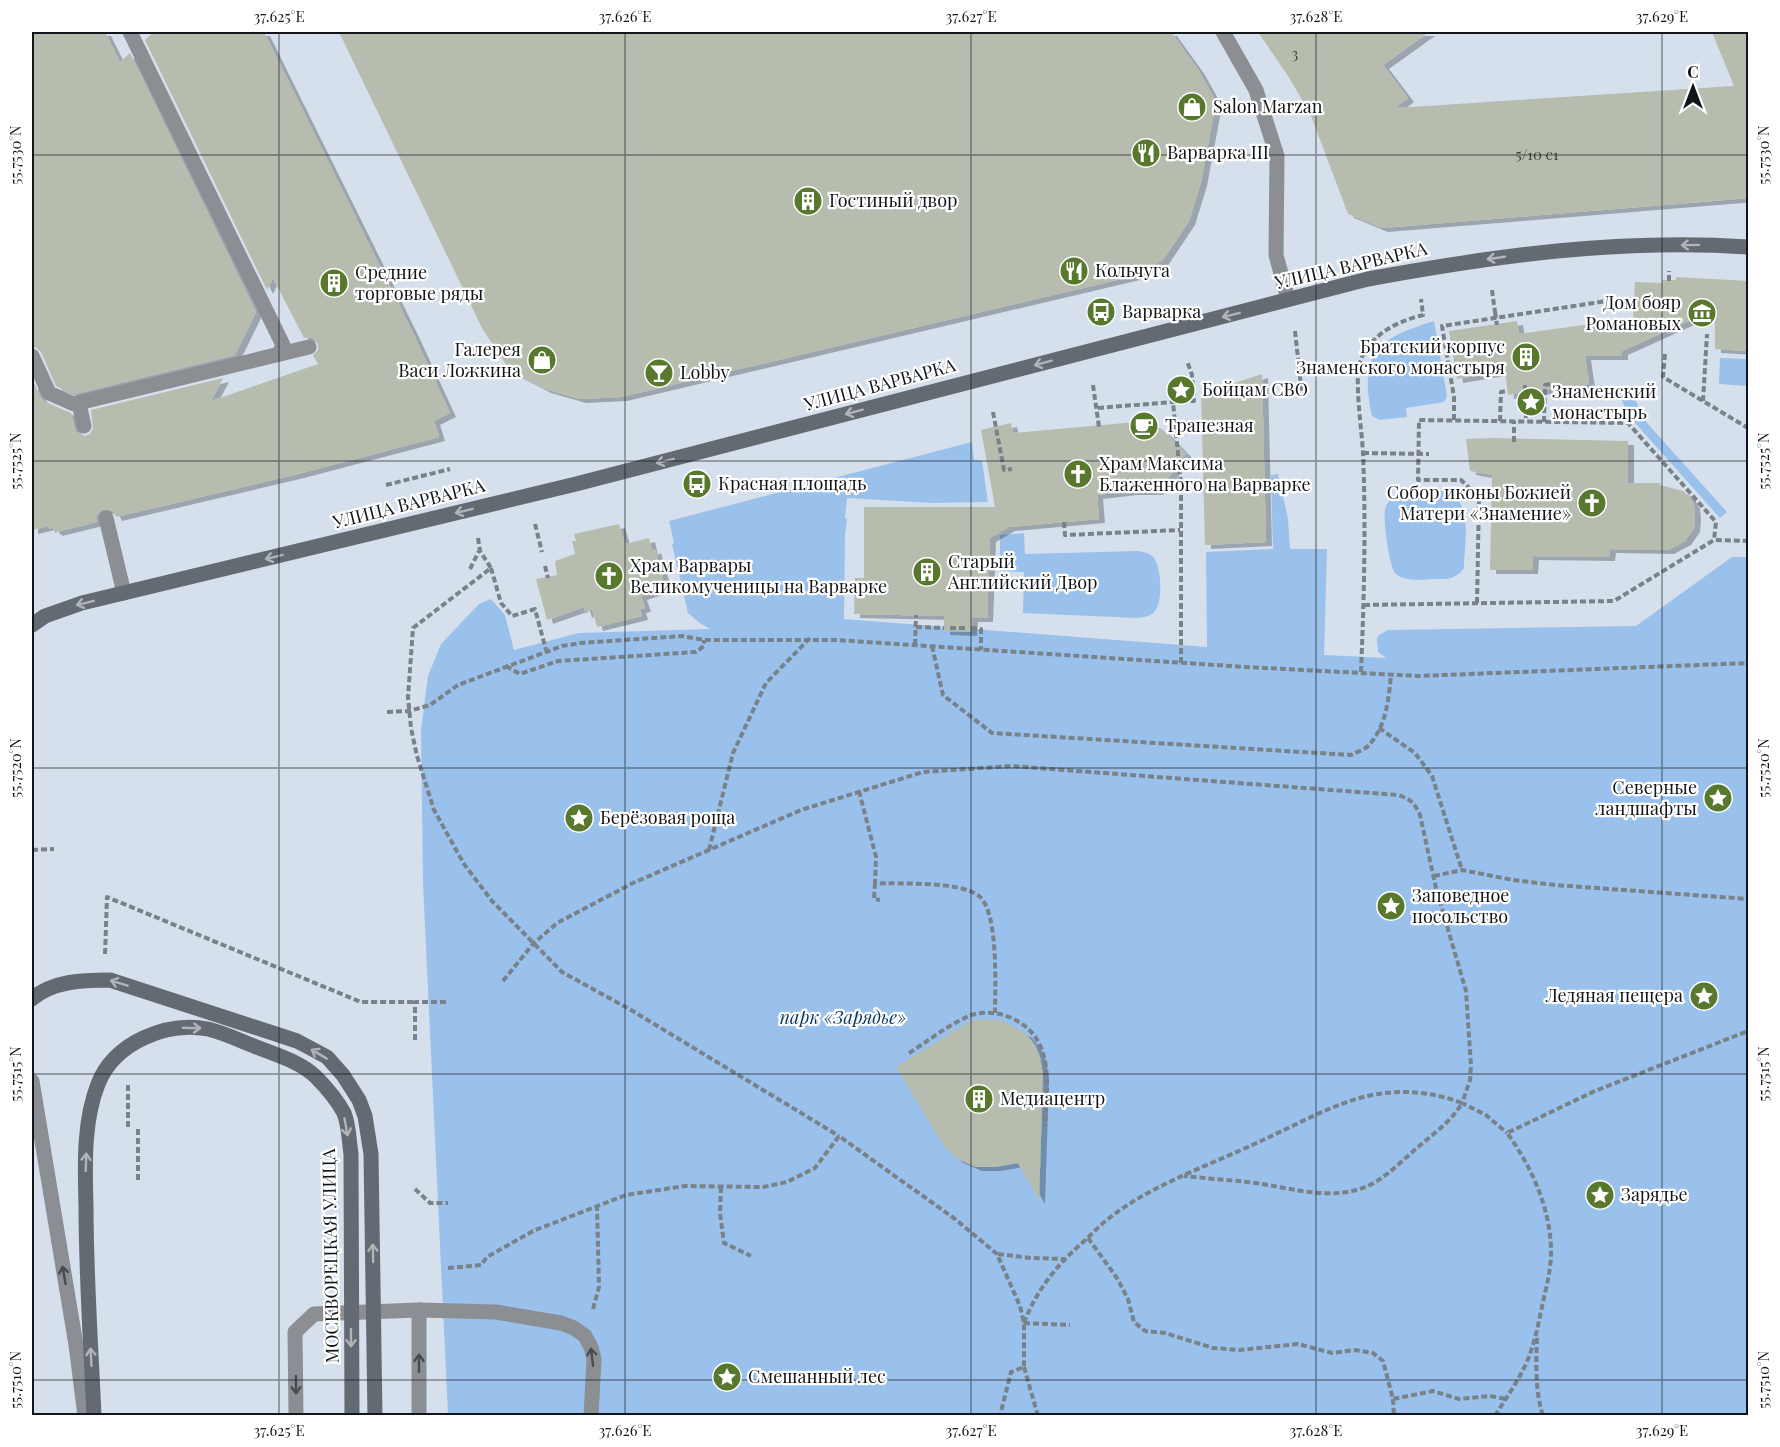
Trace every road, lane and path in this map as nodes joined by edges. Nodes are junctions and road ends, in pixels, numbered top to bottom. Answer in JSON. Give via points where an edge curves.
{"nodes":[{"id":1,"x":130,"y":32,"type":"edge"},
{"id":2,"x":1227,"y":33,"type":"edge"},
{"id":3,"x":1749,"y":247,"type":"edge"},
{"id":4,"x":1669,"y":270,"type":"dead end"},
{"id":5,"x":1669,"y":281,"type":"dead end"},
{"id":6,"x":1492,"y":290,"type":"dead end"},
{"id":7,"x":1288,"y":299,"type":"junction"},
{"id":8,"x":1421,"y":299,"type":"dead end"},
{"id":9,"x":1607,"y":301,"type":"dead end"},
{"id":10,"x":1497,"y":325,"type":"dead end"},
{"id":11,"x":1295,"y":331,"type":"dead end"},
{"id":12,"x":1707,"y":334,"type":"dead end"},
{"id":13,"x":1452,"y":342,"type":"dead end"},
{"id":14,"x":1445,"y":344,"type":"junction"},
{"id":15,"x":309,"y":347,"type":"dead end"},
{"id":16,"x":279,"y":354,"type":"junction"},
{"id":17,"x":1665,"y":354,"type":"dead end"},
{"id":18,"x":32,"y":356,"type":"edge"},
{"id":19,"x":1187,"y":361,"type":"dead end"},
{"id":20,"x":1552,"y":384,"type":"dead end"},
{"id":21,"x":1093,"y":385,"type":"dead end"},
{"id":22,"x":1525,"y":385,"type":"dead end"},
{"id":23,"x":1507,"y":391,"type":"dead end"},
{"id":24,"x":1302,"y":395,"type":"dead end"},
{"id":25,"x":1703,"y":400,"type":"junction"},
{"id":26,"x":1173,"y":402,"type":"junction"},
{"id":27,"x":79,"y":403,"type":"junction"},
{"id":28,"x":1098,"y":408,"type":"junction"},
{"id":29,"x":993,"y":412,"type":"dead end"},
{"id":30,"x":1454,"y":420,"type":"junction"},
{"id":31,"x":1500,"y":421,"type":"junction"},
{"id":32,"x":1514,"y":421,"type":"junction"},
{"id":33,"x":1526,"y":421,"type":"junction"},
{"id":34,"x":1544,"y":422,"type":"junction"},
{"id":35,"x":84,"y":426,"type":"dead end"},
{"id":36,"x":1099,"y":427,"type":"dead end"},
{"id":37,"x":1749,"y":428,"type":"edge"},
{"id":38,"x":1514,"y":442,"type":"dead end"},
{"id":39,"x":1363,"y":453,"type":"junction"},
{"id":40,"x":1418,"y":454,"type":"junction"},
{"id":41,"x":1430,"y":454,"type":"dead end"},
{"id":42,"x":450,"y":469,"type":"dead end"},
{"id":43,"x":1012,"y":469,"type":"dead end"},
{"id":44,"x":386,"y":485,"type":"dead end"},
{"id":45,"x":106,"y":518,"type":"dead end"},
{"id":46,"x":1064,"y":522,"type":"dead end"},
{"id":47,"x":535,"y":524,"type":"dead end"},
{"id":48,"x":1180,"y":530,"type":"junction"},
{"id":49,"x":478,"y":538,"type":"dead end"},
{"id":50,"x":1714,"y":540,"type":"junction"},
{"id":51,"x":1749,"y":541,"type":"edge"},
{"id":52,"x":480,"y":551,"type":"junction"},
{"id":53,"x":542,"y":552,"type":"dead end"},
{"id":54,"x":545,"y":566,"type":"dead end"},
{"id":55,"x":491,"y":568,"type":"junction"},
{"id":56,"x":470,"y":569,"type":"dead end"},
{"id":57,"x":548,"y":578,"type":"dead end"},
{"id":58,"x":124,"y":593,"type":"junction"},
{"id":59,"x":1477,"y":603,"type":"junction"},
{"id":60,"x":1364,"y":605,"type":"junction"},
{"id":61,"x":916,"y":615,"type":"dead end"},
{"id":62,"x":32,"y":625,"type":"edge"},
{"id":63,"x":916,"y":627,"type":"junction"},
{"id":64,"x":944,"y":628,"type":"dead end"},
{"id":65,"x":950,"y":628,"type":"dead end"},
{"id":66,"x":965,"y":628,"type":"dead end"},
{"id":67,"x":971,"y":628,"type":"dead end"},
{"id":68,"x":810,"y":638,"type":"junction"},
{"id":69,"x":704,"y":639,"type":"junction"},
{"id":70,"x":915,"y":645,"type":"junction"},
{"id":71,"x":933,"y":646,"type":"junction"},
{"id":72,"x":981,"y":650,"type":"junction"},
{"id":73,"x":546,"y":651,"type":"junction"},
{"id":74,"x":1181,"y":663,"type":"junction"},
{"id":75,"x":1749,"y":663,"type":"edge"},
{"id":76,"x":506,"y":666,"type":"junction"},
{"id":77,"x":1361,"y":672,"type":"junction"},
{"id":78,"x":1391,"y":674,"type":"junction"},
{"id":79,"x":409,"y":711,"type":"junction"},
{"id":80,"x":387,"y":712,"type":"dead end"},
{"id":81,"x":1379,"y":728,"type":"junction"},
{"id":82,"x":859,"y":791,"type":"junction"},
{"id":83,"x":54,"y":849,"type":"dead end"},
{"id":84,"x":32,"y":850,"type":"edge"},
{"id":85,"x":709,"y":850,"type":"junction"},
{"id":86,"x":1462,"y":870,"type":"junction"},
{"id":87,"x":1434,"y":876,"type":"junction"},
{"id":88,"x":875,"y":883,"type":"junction"},
{"id":89,"x":1749,"y":899,"type":"edge"},
{"id":90,"x":880,"y":900,"type":"dead end"},
{"id":91,"x":533,"y":944,"type":"junction"},
{"id":92,"x":105,"y":954,"type":"dead end"},
{"id":93,"x":503,"y":981,"type":"dead end"},
{"id":94,"x":32,"y":999,"type":"edge"},
{"id":95,"x":416,"y":1002,"type":"junction"},
{"id":96,"x":447,"y":1002,"type":"dead end"},
{"id":97,"x":995,"y":1013,"type":"junction"},
{"id":98,"x":1749,"y":1031,"type":"edge"},
{"id":99,"x":415,"y":1040,"type":"dead end"},
{"id":100,"x":909,"y":1053,"type":"dead end"},
{"id":101,"x":32,"y":1081,"type":"edge"},
{"id":102,"x":128,"y":1082,"type":"dead end"},
{"id":103,"x":1462,"y":1103,"type":"junction"},
{"id":104,"x":1045,"y":1126,"type":"dead end"},
{"id":105,"x":128,"y":1129,"type":"dead end"},
{"id":106,"x":138,"y":1129,"type":"dead end"},
{"id":107,"x":1507,"y":1133,"type":"junction"},
{"id":108,"x":839,"y":1136,"type":"junction"},
{"id":109,"x":1184,"y":1176,"type":"junction"},
{"id":110,"x":138,"y":1181,"type":"dead end"},
{"id":111,"x":721,"y":1187,"type":"junction"},
{"id":112,"x":415,"y":1189,"type":"dead end"},
{"id":113,"x":448,"y":1203,"type":"dead end"},
{"id":114,"x":597,"y":1206,"type":"junction"},
{"id":115,"x":1088,"y":1238,"type":"junction"},
{"id":116,"x":997,"y":1254,"type":"junction"},
{"id":117,"x":751,"y":1256,"type":"dead end"},
{"id":118,"x":1064,"y":1259,"type":"junction"},
{"id":119,"x":448,"y":1268,"type":"dead end"},
{"id":120,"x":419,"y":1310,"type":"junction"},
{"id":121,"x":374,"y":1311,"type":"junction"},
{"id":122,"x":351,"y":1313,"type":"junction"},
{"id":123,"x":1024,"y":1323,"type":"junction"},
{"id":124,"x":1070,"y":1325,"type":"dead end"},
{"id":125,"x":1537,"y":1334,"type":"junction"},
{"id":126,"x":585,"y":1336,"type":"junction"},
{"id":127,"x":1024,"y":1367,"type":"junction"},
{"id":128,"x":1392,"y":1399,"type":"junction"},
{"id":129,"x":1506,"y":1399,"type":"junction"},
{"id":130,"x":85,"y":1416,"type":"edge"},
{"id":131,"x":94,"y":1416,"type":"edge"},
{"id":132,"x":296,"y":1416,"type":"edge"},
{"id":133,"x":352,"y":1416,"type":"edge"},
{"id":134,"x":375,"y":1416,"type":"edge"},
{"id":135,"x":419,"y":1416,"type":"edge"},
{"id":136,"x":591,"y":1416,"type":"edge"},
{"id":137,"x":1000,"y":1416,"type":"edge"},
{"id":138,"x":1038,"y":1416,"type":"edge"},
{"id":139,"x":1394,"y":1416,"type":"edge"},
{"id":140,"x":1495,"y":1416,"type":"edge"},
{"id":141,"x":1543,"y":1416,"type":"edge"}],
"edges":[{"from":1,"to":16,"type":"street","via":[[283,345]]},
{"from":2,"to":7,"type":"street","via":[[1256,90],[1277,156],[1276,255]]},
{"from":3,"to":7,"type":"street","name":"УЛИЦА ВАРВАРКА","one_way":true,"via":[[1656,245],[1533,252],[1368,279]]},
{"from":4,"to":5,"type":"path"},
{"from":6,"to":10,"type":"path","bridge":true},
{"from":7,"to":58,"type":"street","name":"УЛИЦА ВАРВАРКА","one_way":true,"via":[[576,484]]},
{"from":8,"to":39,"type":"path","via":[[1423,315],[1383,332],[1367,347],[1360,363]]},
{"from":9,"to":14,"type":"path","via":[[1442,326]]},
{"from":11,"to":24,"type":"path"},
{"from":12,"to":25,"type":"path"},
{"from":13,"to":14,"type":"path"},
{"from":14,"to":30,"type":"path"},
{"from":15,"to":16,"type":"street"},
{"from":16,"to":27,"type":"street"},
{"from":17,"to":25,"type":"path","via":[[1664,377]]},
{"from":18,"to":27,"type":"street","via":[[50,393]]},
{"from":19,"to":26,"type":"path","via":[[1194,400]]},
{"from":20,"to":34,"type":"path","via":[[1545,385]]},
{"from":21,"to":28,"type":"path"},
{"from":22,"to":33,"type":"path"},
{"from":23,"to":31,"type":"path","via":[[1501,392]]},
{"from":25,"to":37,"type":"path"},
{"from":26,"to":28,"type":"path"},
{"from":26,"to":48,"type":"path","via":[[1181,484]]},
{"from":27,"to":35,"type":"street"},
{"from":28,"to":36,"type":"path"},
{"from":29,"to":43,"type":"path","via":[[1004,470]]},
{"from":30,"to":31,"type":"path"},
{"from":30,"to":40,"type":"path","via":[[1419,420]]},
{"from":31,"to":32,"type":"path"},
{"from":32,"to":33,"type":"path"},
{"from":32,"to":38,"type":"path"},
{"from":33,"to":34,"type":"path"},
{"from":34,"to":50,"type":"path","via":[[1628,423],[1716,522]]},
{"from":39,"to":40,"type":"path"},
{"from":39,"to":60,"type":"path"},
{"from":40,"to":41,"type":"path"},
{"from":40,"to":59,"type":"path","via":[[1418,480],[1461,480],[1479,497]]},
{"from":42,"to":44,"type":"path"},
{"from":45,"to":58,"type":"street"},
{"from":46,"to":48,"type":"path","via":[[1065,535]]},
{"from":47,"to":53,"type":"path"},
{"from":48,"to":74,"type":"path"},
{"from":49,"to":52,"type":"path"},
{"from":50,"to":51,"type":"path"},
{"from":50,"to":59,"type":"path","via":[[1614,601]]},
{"from":52,"to":55,"type":"path"},
{"from":52,"to":56,"type":"path"},
{"from":54,"to":57,"type":"path"},
{"from":55,"to":73,"type":"path","via":[[501,603],[512,616],[535,609]]},
{"from":55,"to":79,"type":"path","via":[[413,628]]},
{"from":58,"to":62,"type":"street","name":"УЛИЦА ВАРВАРКА","one_way":true,"via":[[64,608]]},
{"from":59,"to":60,"type":"path"},
{"from":60,"to":77,"type":"path"},
{"from":61,"to":63,"type":"path"},
{"from":63,"to":64,"type":"path"},
{"from":63,"to":70,"type":"path"},
{"from":65,"to":66,"type":"path"},
{"from":67,"to":72,"type":"path","via":[[981,629]]},
{"from":68,"to":69,"type":"path"},
{"from":68,"to":70,"type":"path"},
{"from":68,"to":85,"type":"path","via":[[766,683],[733,753]]},
{"from":69,"to":73,"type":"path","via":[[682,636],[581,643]]},
{"from":69,"to":76,"type":"path","via":[[704,646],[696,652],[558,661],[520,674]]},
{"from":70,"to":71,"type":"path"},
{"from":71,"to":72,"type":"path"},
{"from":71,"to":81,"type":"path","via":[[943,695],[992,733],[1351,755],[1368,747]]},
{"from":72,"to":74,"type":"path"},
{"from":73,"to":76,"type":"path"},
{"from":74,"to":77,"type":"path"},
{"from":75,"to":78,"type":"path"},
{"from":76,"to":79,"type":"path","via":[[458,686],[430,705]]},
{"from":77,"to":78,"type":"path"},
{"from":78,"to":81,"type":"path"},
{"from":79,"to":80,"type":"path"},
{"from":79,"to":91,"type":"path","via":[[417,756],[434,810],[464,864]]},
{"from":81,"to":86,"type":"path","via":[[1415,753],[1432,776]]},
{"from":82,"to":85,"type":"path","via":[[779,819]]},
{"from":82,"to":87,"type":"path","via":[[923,772],[1011,766],[1398,795],[1416,805]]},
{"from":82,"to":88,"type":"path","via":[[876,857]]},
{"from":83,"to":84,"type":"path"},
{"from":85,"to":91,"type":"path","via":[[633,883],[557,923]]},
{"from":86,"to":87,"type":"path"},
{"from":86,"to":89,"type":"path","via":[[1555,885]]},
{"from":87,"to":103,"type":"path","via":[[1466,991],[1471,1066]]},
{"from":88,"to":90,"type":"path","via":[[874,899]]},
{"from":88,"to":97,"type":"path","via":[[938,885],[980,896],[989,912],[993,934]]},
{"from":91,"to":93,"type":"path"},
{"from":91,"to":108,"type":"path","via":[[562,972]]},
{"from":92,"to":95,"type":"path","via":[[108,897],[361,1002]]},
{"from":121,"to":94,"type":"street","one_way":true,"via":[[371,1154],[365,1116],[348,1083],[327,1058],[297,1041],[110,980],[63,984],[39,992]]},
{"from":95,"to":96,"type":"path"},
{"from":95,"to":99,"type":"path"},
{"from":97,"to":100,"type":"path","via":[[969,1016]]},
{"from":97,"to":104,"type":"path","via":[[1016,1019],[1030,1030],[1045,1055]]},
{"from":98,"to":107,"type":"path","via":[[1595,1091]]},
{"from":130,"to":101,"type":"street","one_way":true},
{"from":102,"to":105,"type":"path"},
{"from":103,"to":107,"type":"path","via":[[1486,1115]]},
{"from":103,"to":109,"type":"path","via":[[1418,1092],[1353,1100]]},
{"from":103,"to":109,"type":"path","via":[[1444,1125],[1393,1168],[1357,1190],[1302,1192]]},
{"from":106,"to":110,"type":"path"},
{"from":107,"to":125,"type":"path","via":[[1534,1178],[1547,1219],[1551,1252]]},
{"from":108,"to":111,"type":"path","via":[[815,1168],[787,1182],[763,1187]]},
{"from":108,"to":116,"type":"path"},
{"from":109,"to":115,"type":"path","via":[[1140,1199]]},
{"from":111,"to":114,"type":"path","via":[[685,1186],[626,1195]]},
{"from":111,"to":117,"type":"path","via":[[724,1243]]},
{"from":112,"to":113,"type":"path","via":[[430,1203]]},
{"from":114,"to":119,"type":"path","via":[[533,1231],[487,1257],[481,1265]]},
{"from":114,"to":126,"type":"path","via":[[599,1287]]},
{"from":115,"to":118,"type":"path"},
{"from":115,"to":128,"type":"path","via":[[1117,1278],[1134,1322],[1145,1331],[1213,1348],[1239,1350],[1299,1344],[1332,1353],[1373,1353],[1383,1361]]},
{"from":116,"to":118,"type":"path"},
{"from":116,"to":123,"type":"path"},
{"from":118,"to":123,"type":"path","via":[[1045,1282]]},
{"from":120,"to":121,"type":"street"},
{"from":120,"to":126,"type":"street","via":[[496,1312],[561,1323]]},
{"from":135,"to":120,"type":"street","one_way":true},
{"from":121,"to":122,"type":"street"},
{"from":121,"to":134,"type":"street"},
{"from":131,"to":122,"type":"street","name":"МОСКВОРЕЦКАЯ УЛИЦА","one_way":true,"via":[[86,1233],[89,1123],[107,1068],[139,1040],[161,1031],[209,1029],[277,1055],[314,1075],[329,1091],[344,1114],[351,1154]]},
{"from":122,"to":132,"type":"street","one_way":true,"via":[[314,1314],[295,1332]]},
{"from":122,"to":133,"type":"street","name":"МОСКВОРЕЦКАЯ УЛИЦА","one_way":true},
{"from":123,"to":124,"type":"path"},
{"from":123,"to":127,"type":"path"},
{"from":123,"to":137,"type":"path","via":[[1024,1367],[1010,1371]]},
{"from":125,"to":129,"type":"path","via":[[1523,1371]]},
{"from":125,"to":141,"type":"path","via":[[1536,1373]]},
{"from":136,"to":126,"type":"street","one_way":true,"via":[[594,1359]]},
{"from":127,"to":137,"type":"path","via":[[1011,1372]]},
{"from":127,"to":138,"type":"path"},
{"from":128,"to":129,"type":"path","via":[[1433,1391],[1459,1399]]},
{"from":128,"to":139,"type":"path"},
{"from":129,"to":140,"type":"path"}]}
